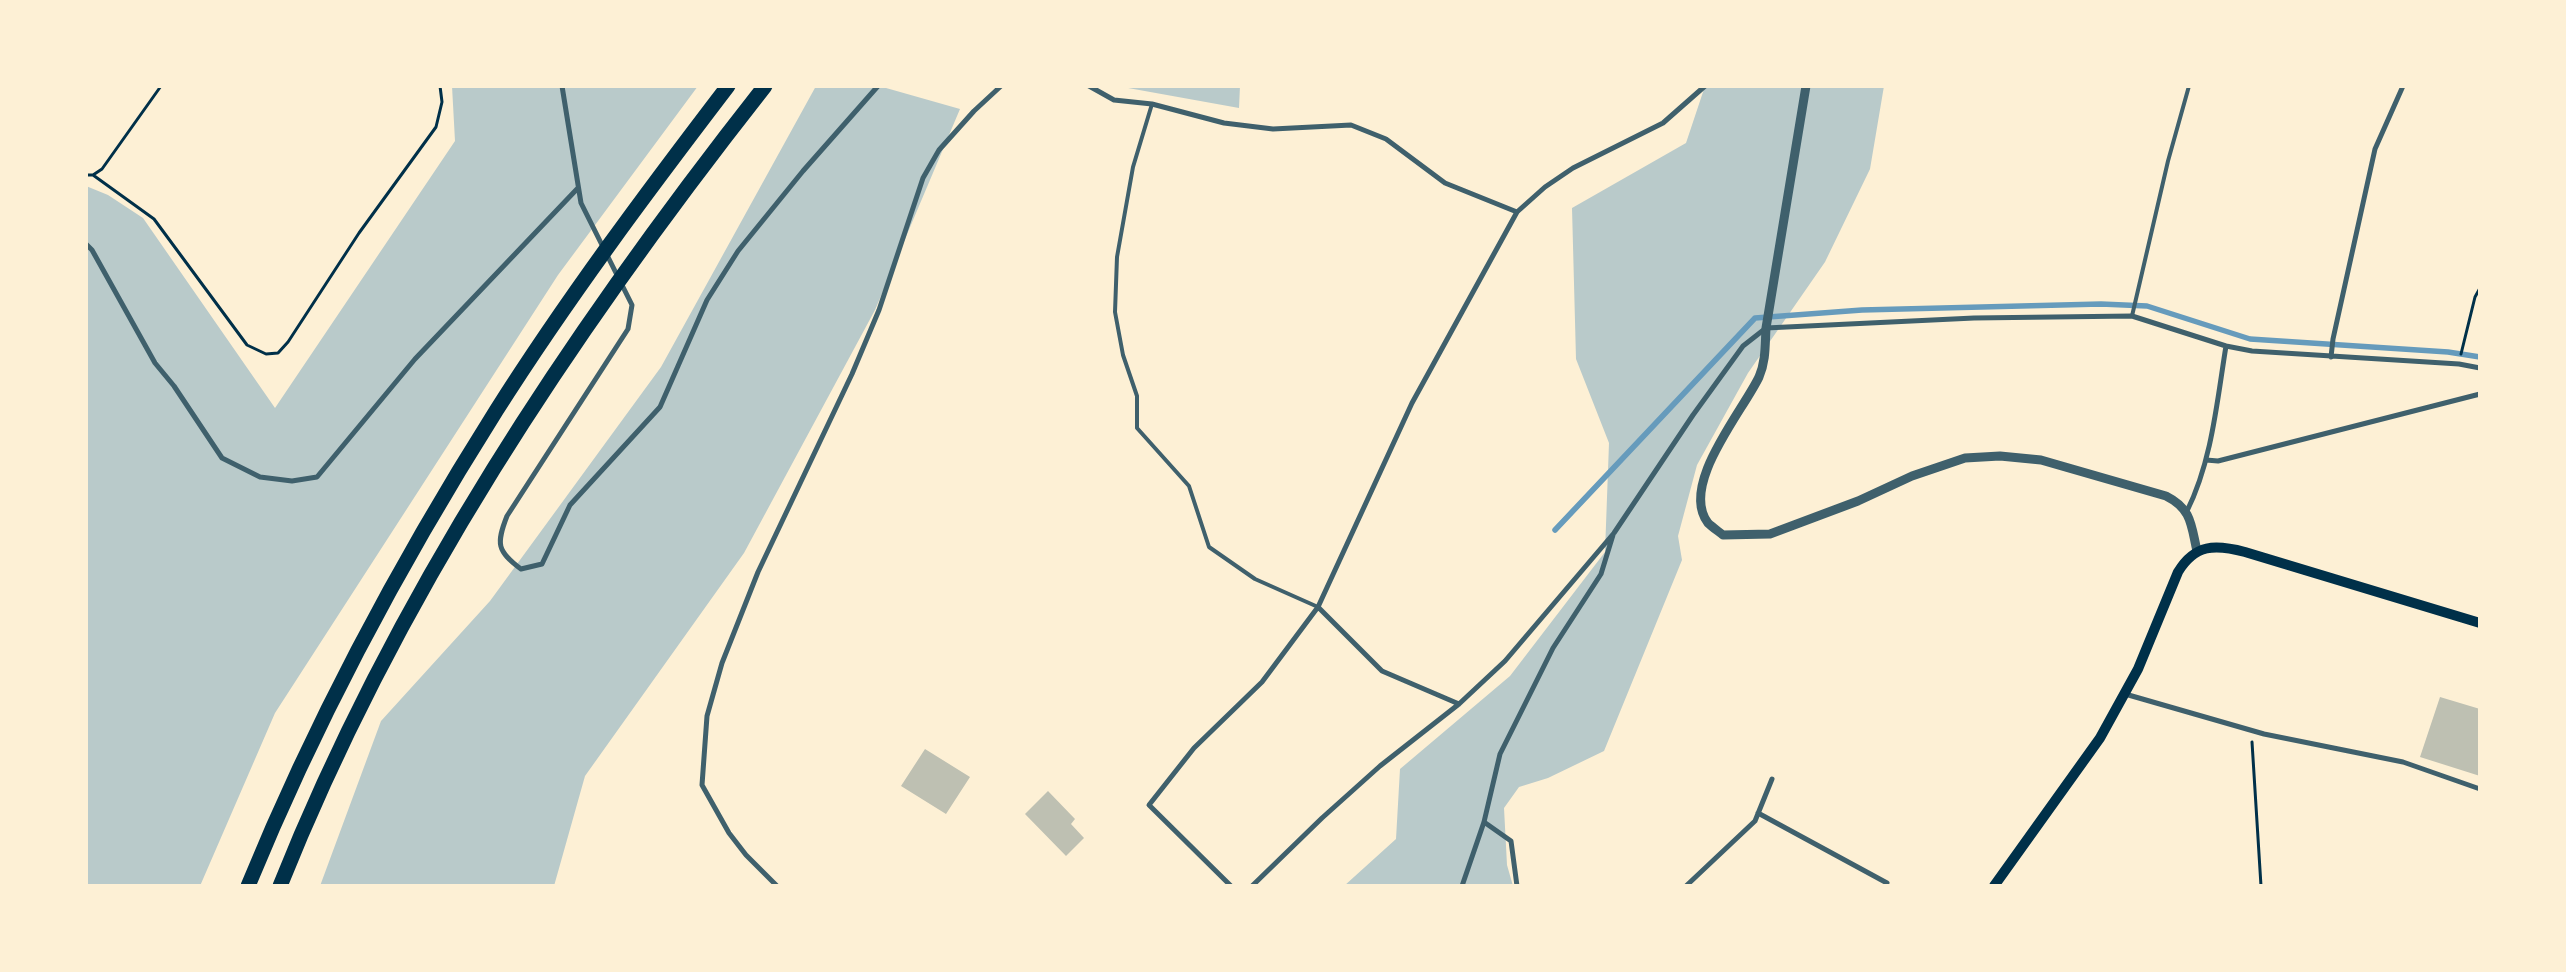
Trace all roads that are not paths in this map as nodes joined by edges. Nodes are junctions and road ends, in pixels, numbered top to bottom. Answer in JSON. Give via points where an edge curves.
{"nodes":[{"id":1,"x":562,"y":86,"type":"edge"},
{"id":2,"x":728,"y":86,"type":"edge"},
{"id":3,"x":765,"y":86,"type":"edge"},
{"id":4,"x":878,"y":86,"type":"edge"},
{"id":5,"x":1001,"y":86,"type":"edge"},
{"id":6,"x":1089,"y":86,"type":"edge"},
{"id":7,"x":1705,"y":86,"type":"edge"},
{"id":8,"x":1806,"y":86,"type":"edge"},
{"id":9,"x":2189,"y":86,"type":"edge"},
{"id":10,"x":2403,"y":86,"type":"edge"},
{"id":11,"x":1152,"y":104,"type":"junction"},
{"id":12,"x":577,"y":189,"type":"junction"},
{"id":13,"x":1517,"y":212,"type":"junction"},
{"id":14,"x":86,"y":244,"type":"edge"},
{"id":15,"x":2132,"y":316,"type":"junction"},
{"id":16,"x":1766,"y":328,"type":"junction"},
{"id":17,"x":2226,"y":346,"type":"junction"},
{"id":18,"x":2332,"y":354,"type":"junction"},
{"id":19,"x":2480,"y":368,"type":"edge"},
{"id":20,"x":2480,"y":394,"type":"edge"},
{"id":21,"x":2206,"y":460,"type":"junction"},
{"id":22,"x":2187,"y":511,"type":"junction"},
{"id":23,"x":1614,"y":533,"type":"junction"},
{"id":24,"x":2197,"y":551,"type":"junction"},
{"id":25,"x":1318,"y":607,"type":"junction"},
{"id":26,"x":2480,"y":623,"type":"edge"},
{"id":27,"x":2125,"y":694,"type":"junction"},
{"id":28,"x":1459,"y":704,"type":"junction"},
{"id":29,"x":1772,"y":779,"type":"dead end"},
{"id":30,"x":2480,"y":788,"type":"edge"},
{"id":31,"x":1758,"y":813,"type":"junction"},
{"id":32,"x":1484,"y":822,"type":"junction"},
{"id":33,"x":1887,"y":883,"type":"dead end"},
{"id":34,"x":248,"y":886,"type":"edge"},
{"id":35,"x":280,"y":886,"type":"edge"},
{"id":36,"x":777,"y":886,"type":"edge"},
{"id":37,"x":1231,"y":886,"type":"edge"},
{"id":38,"x":1252,"y":886,"type":"edge"},
{"id":39,"x":1462,"y":886,"type":"edge"},
{"id":40,"x":1517,"y":886,"type":"edge"},
{"id":41,"x":1686,"y":886,"type":"edge"},
{"id":42,"x":1994,"y":886,"type":"edge"}],
"edges":[{"from":1,"to":12,"type":"street"},
{"from":2,"to":34,"type":"highway","via":[[571,300],[437,507],[326,710]]},
{"from":3,"to":35,"type":"highway","via":[[594,317],[451,540],[345,738],[308,816]]},
{"from":4,"to":12,"type":"street","via":[[803,171],[738,252],[707,300],[660,407],[570,505],[542,564],[522,570],[506,557],[499,538],[507,516],[628,329],[632,305]]},
{"from":5,"to":36,"type":"street","via":[[939,150],[923,178],[878,310],[852,374],[758,572],[722,663],[707,716],[702,785],[729,833]]},
{"from":6,"to":11,"type":"street","via":[[1114,100]]},
{"from":7,"to":13,"type":"street","via":[[1663,123],[1573,168]]},
{"from":8,"to":16,"type":"street"},
{"from":9,"to":15,"type":"lane"},
{"from":10,"to":18,"type":"street","via":[[2375,149]]},
{"from":11,"to":13,"type":"street","via":[[1243,126],[1351,125],[1386,139],[1445,183]]},
{"from":11,"to":25,"type":"lane","via":[[1133,167],[1117,257],[1115,312],[1122,355],[1137,396],[1137,428],[1188,486],[1209,547],[1255,579]]},
{"from":12,"to":14,"type":"street","via":[[415,359],[317,477],[292,481],[260,477],[222,458],[156,363]]},
{"from":13,"to":25,"type":"street","via":[[1412,403]]},
{"from":15,"to":16,"type":"street","via":[[1974,318]]},
{"from":15,"to":17,"type":"street"},
{"from":16,"to":22,"type":"street","via":[[1764,361],[1758,378],[1709,463],[1702,483],[1702,505],[1708,522],[1723,535],[1770,534],[1964,458],[2000,456],[2041,460],[2166,496],[2179,502]]},
{"from":16,"to":23,"type":"street","via":[[1743,346],[1693,414]]},
{"from":17,"to":18,"type":"street"},
{"from":17,"to":21,"type":"street"},
{"from":18,"to":19,"type":"street"},
{"from":20,"to":21,"type":"street","via":[[2218,461]]},
{"from":21,"to":22,"type":"street"},
{"from":22,"to":24,"type":"street"},
{"from":23,"to":28,"type":"street","via":[[1505,661]]},
{"from":23,"to":32,"type":"street","via":[[1600,574],[1553,648],[1500,754]]},
{"from":24,"to":26,"type":"main road","via":[[2217,548],[2245,552]]},
{"from":24,"to":27,"type":"main road","via":[[2186,559],[2178,572]]},
{"from":25,"to":28,"type":"street","via":[[1382,671]]},
{"from":25,"to":37,"type":"street","via":[[1262,682],[1194,748],[1149,805]]},
{"from":27,"to":30,"type":"street","via":[[2251,731],[2403,762]]},
{"from":27,"to":42,"type":"main road","via":[[2100,738]]},
{"from":28,"to":38,"type":"street","via":[[1380,766]]},
{"from":29,"to":31,"type":"street"},
{"from":31,"to":33,"type":"street"},
{"from":31,"to":41,"type":"street","via":[[1756,821]]},
{"from":32,"to":39,"type":"street"},
{"from":32,"to":40,"type":"street","via":[[1511,840]]}]}
